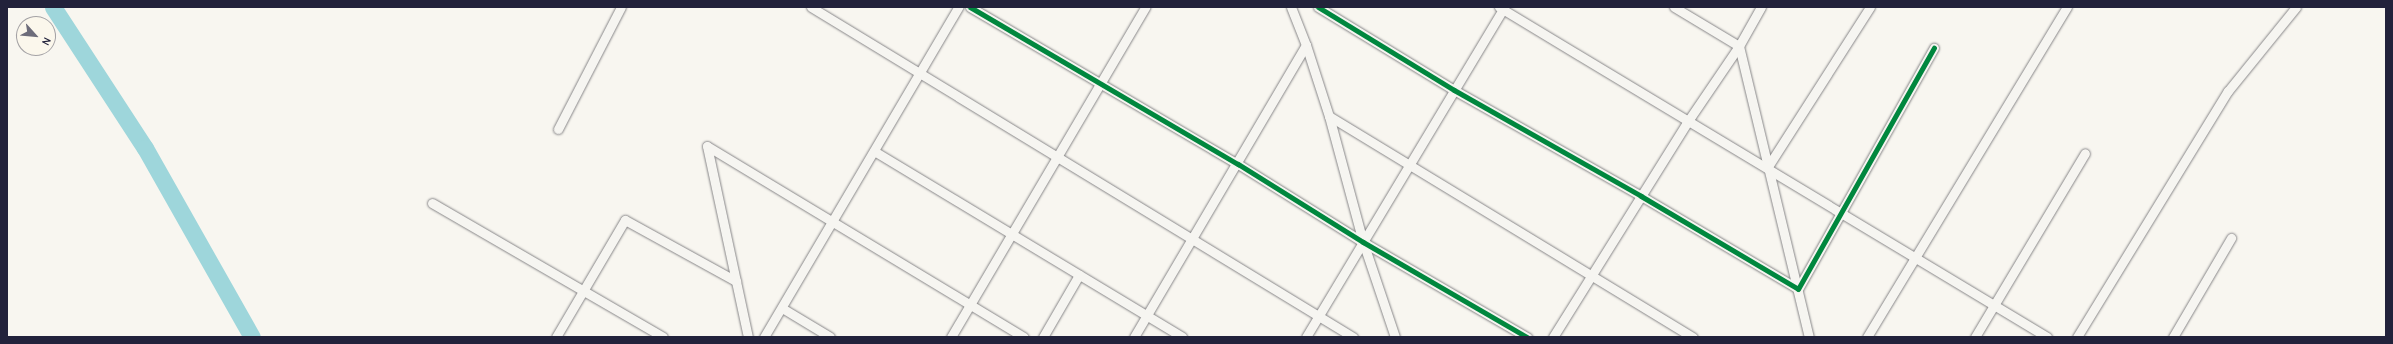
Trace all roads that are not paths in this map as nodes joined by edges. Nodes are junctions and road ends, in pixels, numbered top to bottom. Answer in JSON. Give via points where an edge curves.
{"nodes":[{"id":1,"x":621,"y":7,"type":"edge"},
{"id":2,"x":811,"y":7,"type":"edge"},
{"id":3,"x":958,"y":7,"type":"edge"},
{"id":4,"x":970,"y":7,"type":"edge"},
{"id":5,"x":1145,"y":7,"type":"edge"},
{"id":6,"x":1291,"y":7,"type":"edge"},
{"id":7,"x":1318,"y":7,"type":"edge"},
{"id":8,"x":1674,"y":7,"type":"edge"},
{"id":9,"x":1761,"y":7,"type":"edge"},
{"id":10,"x":1870,"y":7,"type":"edge"},
{"id":11,"x":2067,"y":7,"type":"edge"},
{"id":12,"x":2296,"y":7,"type":"edge"},
{"id":13,"x":1502,"y":8,"type":"edge"},
{"id":14,"x":1306,"y":45,"type":"junction"},
{"id":15,"x":1739,"y":46,"type":"junction"},
{"id":16,"x":1934,"y":48,"type":"dead end"},
{"id":17,"x":919,"y":74,"type":"junction"},
{"id":18,"x":1100,"y":84,"type":"junction"},
{"id":19,"x":1454,"y":90,"type":"junction"},
{"id":20,"x":1329,"y":116,"type":"junction"},
{"id":21,"x":1688,"y":121,"type":"junction"},
{"id":22,"x":558,"y":129,"type":"dead end"},
{"id":23,"x":874,"y":151,"type":"junction"},
{"id":24,"x":2085,"y":153,"type":"dead end"},
{"id":25,"x":1057,"y":158,"type":"junction"},
{"id":26,"x":1238,"y":164,"type":"junction"},
{"id":27,"x":1410,"y":165,"type":"junction"},
{"id":28,"x":1767,"y":168,"type":"junction"},
{"id":29,"x":1641,"y":196,"type":"junction"},
{"id":30,"x":432,"y":204,"type":"dead end"},
{"id":31,"x":1841,"y":213,"type":"junction"},
{"id":32,"x":832,"y":221,"type":"junction"},
{"id":33,"x":1012,"y":234,"type":"junction"},
{"id":34,"x":2231,"y":238,"type":"dead end"},
{"id":35,"x":1192,"y":240,"type":"junction"},
{"id":36,"x":1363,"y":242,"type":"junction"},
{"id":37,"x":1915,"y":257,"type":"junction"},
{"id":38,"x":1592,"y":274,"type":"junction"},
{"id":39,"x":1079,"y":275,"type":"junction"},
{"id":40,"x":736,"y":281,"type":"junction"},
{"id":41,"x":1798,"y":289,"type":"junction"},
{"id":42,"x":583,"y":291,"type":"junction"},
{"id":43,"x":970,"y":305,"type":"junction"},
{"id":44,"x":1994,"y":305,"type":"junction"},
{"id":45,"x":782,"y":308,"type":"junction"},
{"id":46,"x":1147,"y":316,"type":"junction"},
{"id":47,"x":1318,"y":316,"type":"junction"},
{"id":48,"x":556,"y":337,"type":"edge"},
{"id":49,"x":663,"y":337,"type":"edge"},
{"id":50,"x":748,"y":337,"type":"edge"},
{"id":51,"x":764,"y":337,"type":"edge"},
{"id":52,"x":830,"y":337,"type":"edge"},
{"id":53,"x":951,"y":337,"type":"edge"},
{"id":54,"x":1024,"y":337,"type":"edge"},
{"id":55,"x":1043,"y":337,"type":"edge"},
{"id":56,"x":1134,"y":337,"type":"edge"},
{"id":57,"x":1182,"y":337,"type":"edge"},
{"id":58,"x":1306,"y":337,"type":"edge"},
{"id":59,"x":1353,"y":337,"type":"edge"},
{"id":60,"x":1395,"y":337,"type":"edge"},
{"id":61,"x":1527,"y":337,"type":"edge"},
{"id":62,"x":1553,"y":337,"type":"edge"},
{"id":63,"x":1693,"y":337,"type":"edge"},
{"id":64,"x":1809,"y":337,"type":"edge"},
{"id":65,"x":1866,"y":337,"type":"edge"},
{"id":66,"x":1975,"y":337,"type":"edge"},
{"id":67,"x":2047,"y":337,"type":"edge"},
{"id":68,"x":2077,"y":337,"type":"edge"},
{"id":69,"x":2173,"y":337,"type":"edge"}],
"edges":[{"from":1,"to":22,"type":"street"},
{"from":2,"to":17,"type":"street"},
{"from":3,"to":17,"type":"street"},
{"from":4,"to":18,"type":"street"},
{"from":5,"to":18,"type":"street"},
{"from":6,"to":14,"type":"street"},
{"from":7,"to":19,"type":"street"},
{"from":8,"to":15,"type":"street"},
{"from":9,"to":15,"type":"street"},
{"from":10,"to":28,"type":"street"},
{"from":11,"to":37,"type":"street"},
{"from":12,"to":68,"type":"street","via":[[2228,92]]},
{"from":13,"to":19,"type":"street"},
{"from":13,"to":21,"type":"street"},
{"from":14,"to":20,"type":"street"},
{"from":14,"to":26,"type":"street"},
{"from":15,"to":21,"type":"street"},
{"from":15,"to":28,"type":"street"},
{"from":16,"to":31,"type":"street"},
{"from":17,"to":23,"type":"street"},
{"from":17,"to":25,"type":"street"},
{"from":18,"to":25,"type":"street"},
{"from":18,"to":26,"type":"street"},
{"from":19,"to":27,"type":"street"},
{"from":19,"to":29,"type":"street"},
{"from":20,"to":27,"type":"street"},
{"from":20,"to":36,"type":"street"},
{"from":21,"to":28,"type":"street"},
{"from":21,"to":29,"type":"street"},
{"from":23,"to":32,"type":"street"},
{"from":23,"to":33,"type":"street"},
{"from":24,"to":44,"type":"street"},
{"from":25,"to":33,"type":"street"},
{"from":25,"to":35,"type":"street"},
{"from":26,"to":35,"type":"street"},
{"from":26,"to":36,"type":"street"},
{"from":27,"to":36,"type":"street"},
{"from":27,"to":38,"type":"street"},
{"from":28,"to":31,"type":"street"},
{"from":28,"to":41,"type":"street"},
{"from":29,"to":38,"type":"street"},
{"from":29,"to":41,"type":"street"},
{"from":30,"to":42,"type":"street"},
{"from":31,"to":37,"type":"street"},
{"from":31,"to":41,"type":"street"},
{"from":32,"to":40,"type":"street","via":[[707,146]]},
{"from":32,"to":43,"type":"street"},
{"from":32,"to":45,"type":"street"},
{"from":33,"to":39,"type":"street"},
{"from":33,"to":43,"type":"street"},
{"from":34,"to":69,"type":"street"},
{"from":35,"to":46,"type":"street"},
{"from":35,"to":47,"type":"street"},
{"from":36,"to":47,"type":"street"},
{"from":36,"to":60,"type":"street"},
{"from":36,"to":61,"type":"street"},
{"from":37,"to":44,"type":"street"},
{"from":37,"to":65,"type":"street"},
{"from":38,"to":62,"type":"street"},
{"from":38,"to":63,"type":"street"},
{"from":39,"to":46,"type":"street"},
{"from":39,"to":55,"type":"street"},
{"from":40,"to":42,"type":"street","via":[[625,220]]},
{"from":40,"to":50,"type":"street"},
{"from":41,"to":64,"type":"street"},
{"from":42,"to":48,"type":"street"},
{"from":42,"to":49,"type":"street"},
{"from":43,"to":53,"type":"street"},
{"from":43,"to":54,"type":"street"},
{"from":44,"to":66,"type":"street"},
{"from":44,"to":67,"type":"street"},
{"from":45,"to":51,"type":"street"},
{"from":45,"to":52,"type":"street"},
{"from":46,"to":56,"type":"street"},
{"from":46,"to":57,"type":"street"},
{"from":47,"to":58,"type":"street"},
{"from":47,"to":59,"type":"street"}]}
